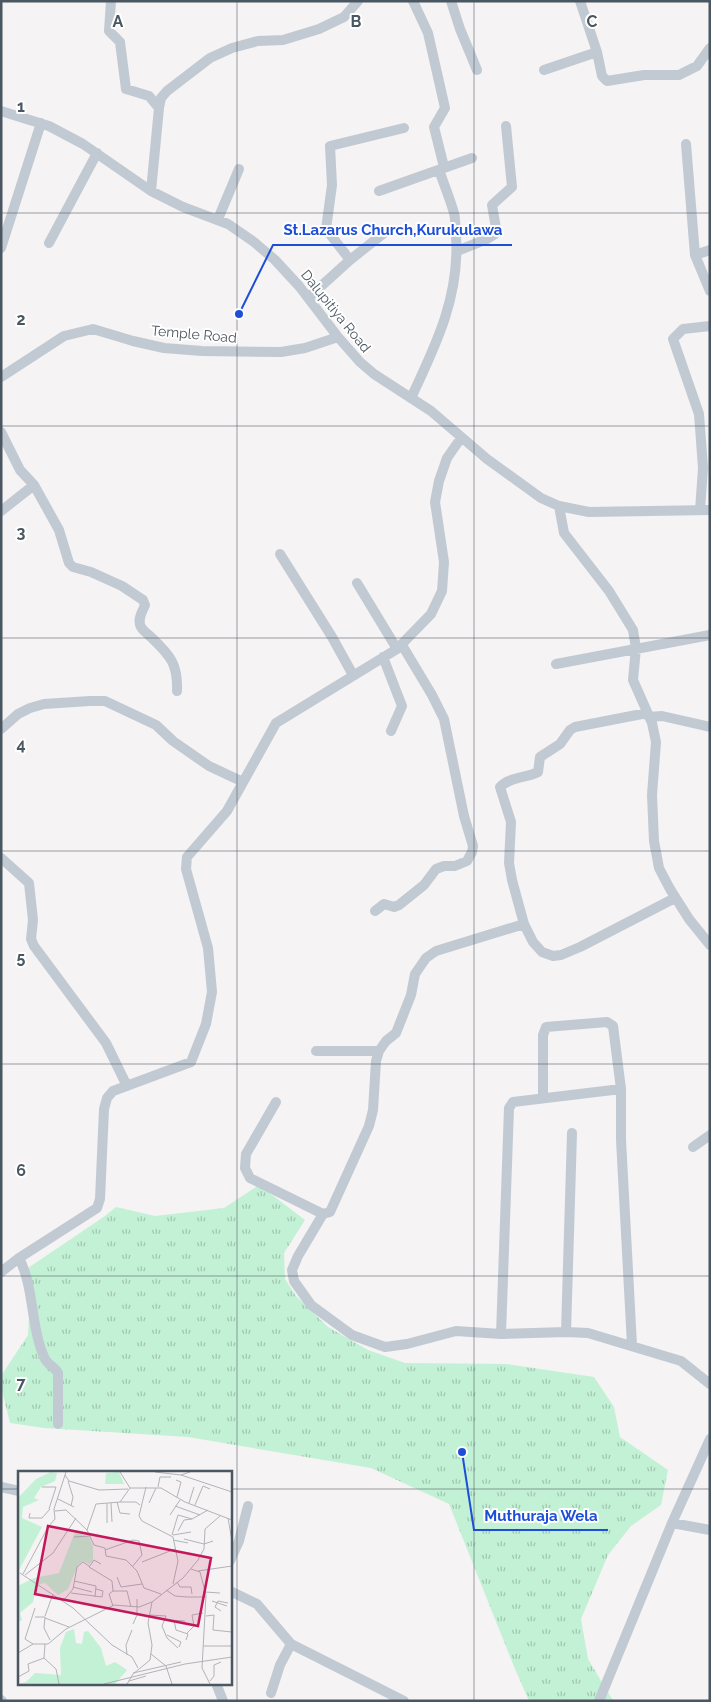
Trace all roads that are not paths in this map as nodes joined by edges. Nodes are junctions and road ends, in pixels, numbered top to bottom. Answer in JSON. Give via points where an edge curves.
{"nodes":[{"id":1,"x":111,"y":1,"type":"edge"},
{"id":2,"x":358,"y":1,"type":"edge"},
{"id":3,"x":413,"y":1,"type":"edge"},
{"id":4,"x":451,"y":1,"type":"edge"},
{"id":5,"x":580,"y":1,"type":"edge"},
{"id":6,"x":710,"y":48,"type":"edge"},
{"id":7,"x":597,"y":52,"type":"junction"},
{"id":8,"x":477,"y":70,"type":"dead end"},
{"id":9,"x":544,"y":70,"type":"dead end"},
{"id":10,"x":159,"y":108,"type":"junction"},
{"id":11,"x":1,"y":111,"type":"edge"},
{"id":12,"x":41,"y":123,"type":"junction"},
{"id":13,"x":506,"y":126,"type":"dead end"},
{"id":14,"x":404,"y":128,"type":"dead end"},
{"id":15,"x":686,"y":144,"type":"dead end"},
{"id":16,"x":97,"y":153,"type":"junction"},
{"id":17,"x":472,"y":158,"type":"dead end"},
{"id":18,"x":442,"y":168,"type":"junction"},
{"id":19,"x":239,"y":169,"type":"dead end"},
{"id":20,"x":379,"y":190,"type":"dead end"},
{"id":21,"x":150,"y":191,"type":"junction"},
{"id":22,"x":218,"y":219,"type":"junction"},
{"id":23,"x":384,"y":232,"type":"dead end"},
{"id":24,"x":49,"y":243,"type":"dead end"},
{"id":25,"x":1,"y":248,"type":"edge"},
{"id":26,"x":710,"y":250,"type":"edge"},
{"id":27,"x":457,"y":251,"type":"junction"},
{"id":28,"x":695,"y":255,"type":"junction"},
{"id":29,"x":350,"y":260,"type":"junction"},
{"id":30,"x":710,"y":292,"type":"edge"},
{"id":31,"x":308,"y":298,"type":"junction"},
{"id":32,"x":710,"y":326,"type":"edge"},
{"id":33,"x":338,"y":337,"type":"junction"},
{"id":34,"x":1,"y":377,"type":"edge"},
{"id":35,"x":411,"y":398,"type":"junction"},
{"id":36,"x":1,"y":432,"type":"edge"},
{"id":37,"x":461,"y":438,"type":"junction"},
{"id":38,"x":34,"y":485,"type":"junction"},
{"id":39,"x":559,"y":506,"type":"junction"},
{"id":40,"x":705,"y":510,"type":"edge"},
{"id":41,"x":1,"y":511,"type":"edge"},
{"id":42,"x":280,"y":554,"type":"dead end"},
{"id":43,"x":357,"y":582,"type":"dead end"},
{"id":44,"x":710,"y":635,"type":"edge"},
{"id":45,"x":400,"y":647,"type":"junction"},
{"id":46,"x":636,"y":648,"type":"junction"},
{"id":47,"x":383,"y":657,"type":"junction"},
{"id":48,"x":556,"y":664,"type":"dead end"},
{"id":49,"x":353,"y":675,"type":"junction"},
{"id":50,"x":177,"y":691,"type":"dead end"},
{"id":51,"x":648,"y":715,"type":"junction"},
{"id":52,"x":710,"y":727,"type":"edge"},
{"id":53,"x":1,"y":729,"type":"edge"},
{"id":54,"x":390,"y":731,"type":"dead end"},
{"id":55,"x":243,"y":782,"type":"junction"},
{"id":56,"x":1,"y":858,"type":"edge"},
{"id":57,"x":675,"y":898,"type":"junction"},
{"id":58,"x":375,"y":911,"type":"dead end"},
{"id":59,"x":524,"y":924,"type":"junction"},
{"id":60,"x":710,"y":945,"type":"edge"},
{"id":61,"x":316,"y":1051,"type":"dead end"},
{"id":62,"x":379,"y":1051,"type":"junction"},
{"id":63,"x":126,"y":1086,"type":"junction"},
{"id":64,"x":620,"y":1089,"type":"junction"},
{"id":65,"x":543,"y":1098,"type":"junction"},
{"id":66,"x":276,"y":1102,"type":"dead end"},
{"id":67,"x":572,"y":1133,"type":"dead end"},
{"id":68,"x":710,"y":1135,"type":"edge"},
{"id":69,"x":693,"y":1147,"type":"dead end"},
{"id":70,"x":322,"y":1214,"type":"junction"},
{"id":71,"x":19,"y":1258,"type":"junction"},
{"id":72,"x":1,"y":1272,"type":"edge"},
{"id":73,"x":566,"y":1332,"type":"junction"},
{"id":74,"x":501,"y":1334,"type":"junction"},
{"id":75,"x":632,"y":1345,"type":"junction"},
{"id":76,"x":710,"y":1384,"type":"edge"},
{"id":77,"x":58,"y":1424,"type":"dead end"},
{"id":78,"x":710,"y":1439,"type":"edge"},
{"id":79,"x":2,"y":1489,"type":"edge"},
{"id":80,"x":18,"y":1492,"type":"edge"},
{"id":81,"x":248,"y":1506,"type":"dead end"},
{"id":82,"x":672,"y":1523,"type":"junction"},
{"id":83,"x":710,"y":1530,"type":"edge"},
{"id":84,"x":231,"y":1560,"type":"edge"},
{"id":85,"x":231,"y":1591,"type":"edge"},
{"id":86,"x":291,"y":1644,"type":"junction"},
{"id":87,"x":216,"y":1684,"type":"edge"},
{"id":88,"x":271,"y":1693,"type":"dead end"},
{"id":89,"x":223,"y":1701,"type":"edge"},
{"id":90,"x":404,"y":1701,"type":"edge"},
{"id":91,"x":599,"y":1701,"type":"edge"}],
"edges":[{"from":1,"to":10,"type":"street","via":[[110,31],[120,42],[126,89],[149,96]]},
{"from":2,"to":10,"type":"street","via":[[344,17],[319,29],[283,40],[258,41],[210,58],[167,91]]},
{"from":3,"to":18,"type":"street","via":[[428,33],[445,108],[434,127]]},
{"from":4,"to":8,"type":"street"},
{"from":5,"to":7,"type":"street"},
{"from":6,"to":7,"type":"street","via":[[697,66],[679,75],[644,75],[607,81],[602,76]]},
{"from":7,"to":9,"type":"street"},
{"from":10,"to":21,"type":"street"},
{"from":11,"to":12,"type":"street","name":"Dalupitiya Road"},
{"from":12,"to":16,"type":"street","name":"Dalupitiya Road"},
{"from":12,"to":25,"type":"street"},
{"from":13,"to":27,"type":"street","via":[[512,187],[492,206],[494,234]]},
{"from":14,"to":29,"type":"street","via":[[330,146],[332,185],[326,229]]},
{"from":15,"to":28,"type":"street"},
{"from":16,"to":21,"type":"street","name":"Dalupitiya Road"},
{"from":16,"to":24,"type":"street"},
{"from":17,"to":18,"type":"street"},
{"from":18,"to":20,"type":"street"},
{"from":18,"to":27,"type":"street","via":[[454,215]]},
{"from":19,"to":22,"type":"street"},
{"from":21,"to":22,"type":"street","name":"Dalupitiya Road"},
{"from":22,"to":31,"type":"street","name":"Dalupitiya Road","via":[[275,260]]},
{"from":23,"to":29,"type":"street"},
{"from":26,"to":28,"type":"street"},
{"from":27,"to":35,"type":"street","via":[[449,310]]},
{"from":28,"to":30,"type":"street"},
{"from":29,"to":31,"type":"street"},
{"from":31,"to":33,"type":"street","name":"Dalupitiya Road"},
{"from":32,"to":40,"type":"street","via":[[683,330],[673,339],[699,414]]},
{"from":33,"to":34,"type":"street","name":"Temple Road","via":[[281,352],[202,351],[156,346],[93,329],[64,336]]},
{"from":33,"to":35,"type":"street","name":"Dalupitiya Road","via":[[374,374]]},
{"from":35,"to":37,"type":"street","name":"Dalupitiya Road"},
{"from":36,"to":38,"type":"street","via":[[20,470]]},
{"from":37,"to":39,"type":"street","name":"Dalupitiya Road","via":[[512,478]]},
{"from":37,"to":45,"type":"street","via":[[447,458],[435,502],[444,562],[442,591],[431,614]]},
{"from":38,"to":41,"type":"street"},
{"from":38,"to":50,"type":"street","via":[[59,530],[69,563],[122,586],[143,600],[145,605],[139,619],[141,628],[174,663],[178,675]]},
{"from":39,"to":40,"type":"street","name":"Dalupitiya Road","via":[[604,513]]},
{"from":39,"to":46,"type":"street","via":[[564,532],[609,591],[633,630]]},
{"from":42,"to":49,"type":"street"},
{"from":43,"to":45,"type":"street"},
{"from":44,"to":46,"type":"street"},
{"from":45,"to":47,"type":"street"},
{"from":45,"to":58,"type":"street","via":[[444,719],[473,846],[468,861],[436,869],[424,885],[394,907],[384,904]]},
{"from":46,"to":48,"type":"street"},
{"from":46,"to":51,"type":"street","via":[[634,680]]},
{"from":47,"to":49,"type":"street"},
{"from":47,"to":54,"type":"street","via":[[402,706]]},
{"from":49,"to":55,"type":"street","via":[[276,723]]},
{"from":51,"to":52,"type":"street"},
{"from":51,"to":57,"type":"street","via":[[656,742],[652,795],[654,841],[659,868]]},
{"from":51,"to":59,"type":"street","via":[[575,727],[560,744],[540,757],[538,772],[500,786],[511,822],[509,863]]},
{"from":53,"to":55,"type":"street","via":[[18,714],[44,704],[105,701],[156,725],[208,766]]},
{"from":55,"to":63,"type":"street","via":[[227,811],[187,856],[186,869],[208,948],[212,992],[206,1024],[191,1062]]},
{"from":56,"to":63,"type":"street","via":[[29,883],[33,920],[31,940],[34,946],[106,1043]]},
{"from":57,"to":59,"type":"street","via":[[560,955],[542,952]]},
{"from":57,"to":60,"type":"street"},
{"from":59,"to":62,"type":"street","via":[[436,951],[426,958],[415,974],[411,995],[396,1033]]},
{"from":61,"to":62,"type":"street"},
{"from":62,"to":70,"type":"street","via":[[369,1126],[330,1212]]},
{"from":63,"to":71,"type":"street","via":[[113,1091],[104,1109],[97,1208]]},
{"from":64,"to":65,"type":"street"},
{"from":64,"to":65,"type":"street","via":[[613,1026],[607,1022],[546,1027],[543,1034]]},
{"from":64,"to":75,"type":"street"},
{"from":65,"to":74,"type":"street","via":[[512,1102],[509,1108]]},
{"from":66,"to":70,"type":"street","via":[[246,1154],[245,1168],[250,1178]]},
{"from":67,"to":73,"type":"street"},
{"from":68,"to":69,"type":"street"},
{"from":70,"to":74,"type":"street","via":[[292,1270],[294,1281],[310,1305],[352,1335],[385,1347],[456,1331]]},
{"from":71,"to":72,"type":"street"},
{"from":71,"to":77,"type":"street","via":[[25,1270],[45,1358],[58,1373]]},
{"from":73,"to":74,"type":"street"},
{"from":73,"to":75,"type":"street","via":[[588,1333]]},
{"from":75,"to":76,"type":"street","via":[[681,1361]]},
{"from":78,"to":82,"type":"street"},
{"from":79,"to":80,"type":"street"},
{"from":81,"to":84,"type":"street"},
{"from":82,"to":83,"type":"street"},
{"from":82,"to":91,"type":"street"},
{"from":85,"to":86,"type":"street","via":[[258,1604]]},
{"from":86,"to":88,"type":"street"},
{"from":86,"to":90,"type":"street"},
{"from":87,"to":89,"type":"street"}]}
